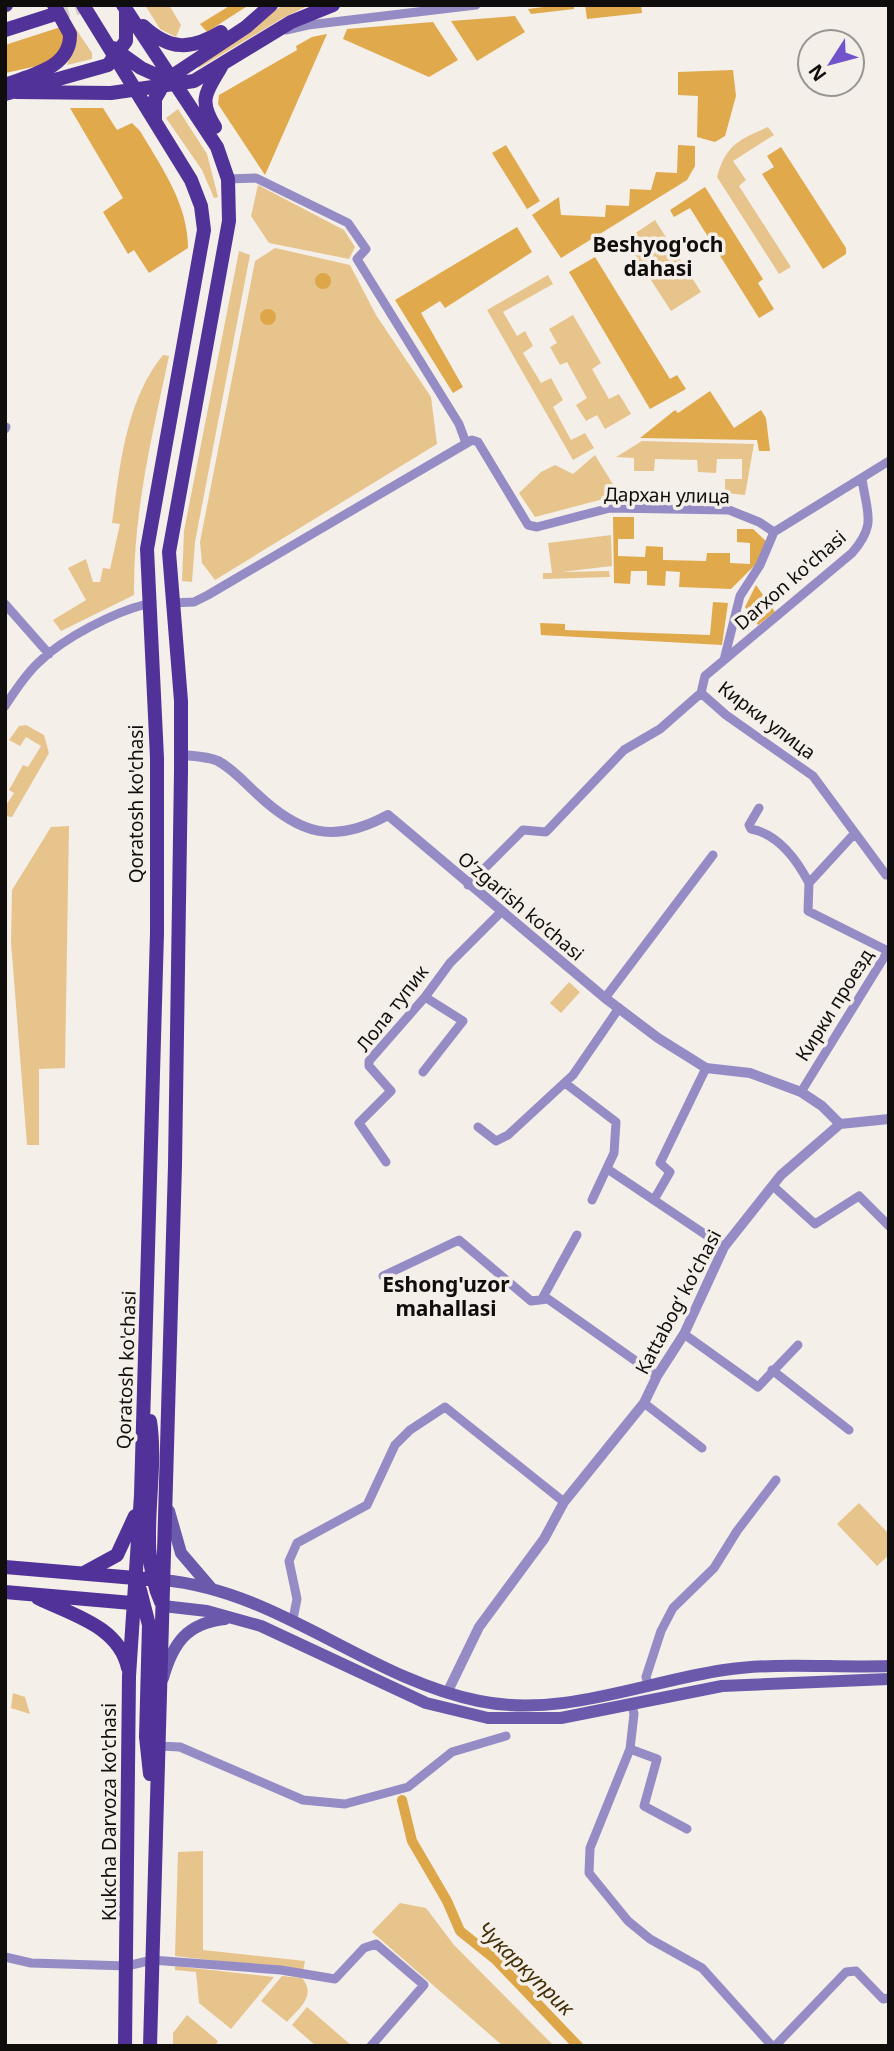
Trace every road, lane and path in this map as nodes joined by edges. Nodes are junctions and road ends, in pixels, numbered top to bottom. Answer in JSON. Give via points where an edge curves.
{"nodes":[{"id":1,"x":83,"y":5,"type":"edge"},
{"id":2,"x":270,"y":5,"type":"edge"},
{"id":3,"x":333,"y":5,"type":"edge"},
{"id":4,"x":476,"y":5,"type":"edge"},
{"id":5,"x":124,"y":6,"type":"edge"},
{"id":6,"x":54,"y":10,"type":"edge"},
{"id":7,"x":5,"y":30,"type":"edge"},
{"id":8,"x":259,"y":42,"type":"junction"},
{"id":9,"x":118,"y":56,"type":"junction"},
{"id":10,"x":222,"y":64,"type":"junction"},
{"id":11,"x":168,"y":81,"type":"junction"},
{"id":12,"x":135,"y":89,"type":"junction"},
{"id":13,"x":9,"y":90,"type":"edge"},
{"id":14,"x":111,"y":93,"type":"junction"},
{"id":15,"x":155,"y":121,"type":"junction"},
{"id":16,"x":232,"y":179,"type":"junction"},
{"id":17,"x":175,"y":379,"type":"junction"},
{"id":18,"x":199,"y":385,"type":"junction"},
{"id":19,"x":466,"y":443,"type":"junction"},
{"id":20,"x":889,"y":461,"type":"edge"},
{"id":21,"x":862,"y":479,"type":"junction"},
{"id":22,"x":774,"y":532,"type":"junction"},
{"id":23,"x":171,"y":603,"type":"junction"},
{"id":24,"x":5,"y":604,"type":"edge"},
{"id":25,"x":148,"y":604,"type":"junction"},
{"id":26,"x":49,"y":654,"type":"junction"},
{"id":27,"x":723,"y":661,"type":"junction"},
{"id":28,"x":701,"y":693,"type":"junction"},
{"id":29,"x":5,"y":706,"type":"edge"},
{"id":30,"x":181,"y":755,"type":"junction"},
{"id":31,"x":157,"y":758,"type":"junction"},
{"id":32,"x":759,"y":808,"type":"dead end"},
{"id":33,"x":854,"y":834,"type":"junction"},
{"id":34,"x":713,"y":855,"type":"dead end"},
{"id":35,"x":889,"y":874,"type":"edge"},
{"id":36,"x":809,"y":883,"type":"junction"},
{"id":37,"x":468,"y":885,"type":"junction"},
{"id":38,"x":501,"y":912,"type":"junction"},
{"id":39,"x":425,"y":997,"type":"junction"},
{"id":40,"x":606,"y":998,"type":"junction"},
{"id":41,"x":619,"y":1008,"type":"junction"},
{"id":42,"x":706,"y":1068,"type":"junction"},
{"id":43,"x":423,"y":1072,"type":"dead end"},
{"id":44,"x":565,"y":1083,"type":"junction"},
{"id":45,"x":801,"y":1092,"type":"junction"},
{"id":46,"x":889,"y":1119,"type":"edge"},
{"id":47,"x":841,"y":1124,"type":"junction"},
{"id":48,"x":478,"y":1127,"type":"dead end"},
{"id":49,"x":386,"y":1162,"type":"dead end"},
{"id":50,"x":608,"y":1170,"type":"junction"},
{"id":51,"x":773,"y":1186,"type":"junction"},
{"id":52,"x":655,"y":1198,"type":"junction"},
{"id":53,"x":592,"y":1200,"type":"dead end"},
{"id":54,"x":889,"y":1226,"type":"edge"},
{"id":55,"x":577,"y":1236,"type":"dead end"},
{"id":56,"x":724,"y":1247,"type":"junction"},
{"id":57,"x":383,"y":1276,"type":"dead end"},
{"id":58,"x":543,"y":1297,"type":"junction"},
{"id":59,"x":684,"y":1334,"type":"junction"},
{"id":60,"x":798,"y":1345,"type":"dead end"},
{"id":61,"x":772,"y":1370,"type":"junction"},
{"id":62,"x":657,"y":1376,"type":"junction"},
{"id":63,"x":145,"y":1390,"type":"junction"},
{"id":64,"x":644,"y":1403,"type":"junction"},
{"id":65,"x":849,"y":1430,"type":"dead end"},
{"id":66,"x":702,"y":1448,"type":"dead end"},
{"id":67,"x":776,"y":1480,"type":"dead end"},
{"id":68,"x":141,"y":1495,"type":"junction"},
{"id":69,"x":166,"y":1497,"type":"junction"},
{"id":70,"x":564,"y":1502,"type":"junction"},
{"id":71,"x":5,"y":1567,"type":"edge"},
{"id":72,"x":82,"y":1574,"type":"junction"},
{"id":73,"x":150,"y":1579,"type":"junction"},
{"id":74,"x":211,"y":1588,"type":"junction"},
{"id":75,"x":5,"y":1592,"type":"edge"},
{"id":76,"x":30,"y":1594,"type":"junction"},
{"id":77,"x":140,"y":1604,"type":"junction"},
{"id":78,"x":163,"y":1606,"type":"junction"},
{"id":79,"x":293,"y":1619,"type":"junction"},
{"id":80,"x":241,"y":1620,"type":"junction"},
{"id":81,"x":319,"y":1632,"type":"junction"},
{"id":82,"x":310,"y":1647,"type":"junction"},
{"id":83,"x":787,"y":1666,"type":"junction"},
{"id":84,"x":889,"y":1666,"type":"edge"},
{"id":85,"x":130,"y":1676,"type":"junction"},
{"id":86,"x":889,"y":1679,"type":"edge"},
{"id":87,"x":788,"y":1681,"type":"junction"},
{"id":88,"x":649,"y":1687,"type":"junction"},
{"id":89,"x":160,"y":1688,"type":"junction"},
{"id":90,"x":447,"y":1693,"type":"junction"},
{"id":91,"x":632,"y":1705,"type":"junction"},
{"id":92,"x":506,"y":1736,"type":"dead end"},
{"id":93,"x":159,"y":1746,"type":"junction"},
{"id":94,"x":630,"y":1749,"type":"junction"},
{"id":95,"x":154,"y":1822,"type":"junction"},
{"id":96,"x":687,"y":1829,"type":"dead end"},
{"id":97,"x":5,"y":1958,"type":"edge"},
{"id":98,"x":152,"y":1960,"type":"junction"},
{"id":99,"x":127,"y":1966,"type":"junction"},
{"id":100,"x":889,"y":1998,"type":"edge"},
{"id":101,"x":125,"y":2046,"type":"edge"},
{"id":102,"x":150,"y":2046,"type":"edge"},
{"id":103,"x":371,"y":2046,"type":"edge"},
{"id":104,"x":774,"y":2046,"type":"edge"}],
"edges":[{"from":1,"to":9,"type":"main road"},
{"from":2,"to":5,"type":"main road","via":[[185,48],[157,38]]},
{"from":2,"to":11,"type":"main road"},
{"from":3,"to":8,"type":"main road"},
{"from":4,"to":8,"type":"street","via":[[308,25]]},
{"from":5,"to":9,"type":"main road","via":[[128,31]]},
{"from":5,"to":11,"type":"main road"},
{"from":6,"to":7,"type":"main road"},
{"from":6,"to":13,"type":"main road","via":[[70,34],[66,54]]},
{"from":8,"to":10,"type":"main road"},
{"from":9,"to":11,"type":"main road"},
{"from":9,"to":12,"type":"main road","name":"Qoratosh ko'chasi"},
{"from":9,"to":13,"type":"main road","via":[[103,68]]},
{"from":10,"to":11,"type":"main road","via":[[194,81]]},
{"from":10,"to":16,"type":"main road","via":[[204,106],[229,151]]},
{"from":11,"to":12,"type":"main road"},
{"from":11,"to":15,"type":"main road","via":[[154,106]]},
{"from":11,"to":16,"type":"main road","via":[[217,147]]},
{"from":12,"to":14,"type":"main road"},
{"from":12,"to":15,"type":"main road","name":"Qoratosh ko'chasi"},
{"from":13,"to":14,"type":"main road"},
{"from":14,"to":15,"type":"main road","via":[[132,100]]},
{"from":15,"to":17,"type":"main road","name":"Qoratosh ko'chasi","via":[[195,188],[203,217]]},
{"from":16,"to":18,"type":"main road","name":"Qoratosh ko'chasi","via":[[229,222]]},
{"from":16,"to":19,"type":"street","via":[[256,178],[354,229],[366,249],[357,259],[459,424]]},
{"from":17,"to":18,"type":"main road"},
{"from":17,"to":25,"type":"main road","name":"Qoratosh ko'chasi","via":[[149,523]]},
{"from":18,"to":23,"type":"main road","name":"Qoratosh ko'chasi","via":[[171,534]]},
{"from":19,"to":22,"type":"street","name":"Дархан улица","via":[[478,442],[528,525],[537,527],[610,508],[729,510]]},
{"from":19,"to":23,"type":"street","via":[[208,595],[194,602]]},
{"from":20,"to":21,"type":"street","name":"Darxon ko'chasi"},
{"from":21,"to":22,"type":"street","name":"Darxon ko'chasi"},
{"from":21,"to":27,"type":"street","name":"Darxon ko'chasi","via":[[869,527],[864,539]]},
{"from":22,"to":27,"type":"street","via":[[740,596]]},
{"from":23,"to":25,"type":"main road"},
{"from":23,"to":30,"type":"main road","name":"Qoratosh ko'chasi","via":[[181,701]]},
{"from":24,"to":26,"type":"street"},
{"from":25,"to":26,"type":"street","via":[[114,615]]},
{"from":25,"to":31,"type":"main road","name":"Qoratosh ko'chasi"},
{"from":26,"to":29,"type":"street"},
{"from":27,"to":28,"type":"street","name":"Darxon ko'chasi","via":[[703,680]]},
{"from":28,"to":33,"type":"street","name":"Кирки улица","via":[[813,776]]},
{"from":28,"to":37,"type":"street","name":"Darxon ko'chasi","via":[[660,729],[624,750],[546,832],[523,830]]},
{"from":30,"to":31,"type":"main road"},
{"from":30,"to":37,"type":"street","name":"O‘zgarish ko‘chasi","via":[[217,760],[279,815],[309,830],[351,830],[388,815]]},
{"from":30,"to":69,"type":"main road","name":"Qoratosh ko'chasi"},
{"from":31,"to":63,"type":"main road","name":"Qoratosh ko'chasi"},
{"from":32,"to":36,"type":"street","via":[[749,825],[751,830],[776,840]]},
{"from":33,"to":35,"type":"street","name":"Кирки улица"},
{"from":33,"to":36,"type":"street"},
{"from":34,"to":40,"type":"street"},
{"from":36,"to":45,"type":"street","name":"Кирки проезд","via":[[808,911],[888,951]]},
{"from":37,"to":38,"type":"street","name":"O‘zgarish ko‘chasi"},
{"from":38,"to":39,"type":"street","name":"Лола тупик","via":[[450,963]]},
{"from":38,"to":40,"type":"street","name":"O‘zgarish ko‘chasi"},
{"from":39,"to":43,"type":"street","via":[[463,1021]]},
{"from":39,"to":49,"type":"street","name":"Лола тупик","via":[[368,1064],[391,1091],[359,1123]]},
{"from":40,"to":41,"type":"street","name":"O‘zgarish ko‘chasi"},
{"from":41,"to":42,"type":"street","name":"O‘zgarish ko‘chasi"},
{"from":41,"to":44,"type":"street"},
{"from":42,"to":45,"type":"street","name":"O‘zgarish ko‘chasi","via":[[750,1073]]},
{"from":42,"to":52,"type":"street","via":[[660,1163],[670,1172]]},
{"from":44,"to":48,"type":"street","via":[[500,1141]]},
{"from":44,"to":50,"type":"street","via":[[616,1122]]},
{"from":45,"to":47,"type":"street","name":"O‘zgarish ko‘chasi"},
{"from":46,"to":47,"type":"street"},
{"from":47,"to":51,"type":"street","name":"Kattabogʻ koʻchasi"},
{"from":50,"to":52,"type":"street"},
{"from":50,"to":53,"type":"street"},
{"from":51,"to":54,"type":"street","via":[[815,1224],[859,1196]]},
{"from":51,"to":56,"type":"street","name":"Kattabogʻ koʻchasi"},
{"from":52,"to":56,"type":"street"},
{"from":55,"to":58,"type":"street"},
{"from":56,"to":59,"type":"street","name":"Kattabogʻ koʻchasi"},
{"from":57,"to":58,"type":"street","via":[[459,1240],[531,1301]]},
{"from":58,"to":62,"type":"street"},
{"from":59,"to":61,"type":"street","via":[[758,1387]]},
{"from":59,"to":62,"type":"street","name":"Kattabogʻ koʻchasi"},
{"from":60,"to":61,"type":"street"},
{"from":61,"to":65,"type":"street"},
{"from":62,"to":64,"type":"street","name":"Kattabogʻ koʻchasi"},
{"from":63,"to":68,"type":"main road","name":"Qoratosh ko'chasi"},
{"from":63,"to":73,"type":"main road","via":[[153,1441]]},
{"from":64,"to":66,"type":"street"},
{"from":64,"to":70,"type":"street","name":"Kattabogʻ koʻchasi"},
{"from":67,"to":88,"type":"street","via":[[714,1568],[684,1594],[666,1619],[646,1677]]},
{"from":68,"to":72,"type":"main road","via":[[122,1550]]},
{"from":68,"to":73,"type":"main road","name":"Qoratosh ko'chasi"},
{"from":69,"to":73,"type":"main road","name":"Qoratosh ko'chasi"},
{"from":69,"to":74,"type":"main road","via":[[176,1544]]},
{"from":70,"to":79,"type":"street","via":[[444,1407],[395,1445],[367,1505],[297,1544],[289,1561],[297,1599]]},
{"from":70,"to":90,"type":"street","name":"Kattabogʻ koʻchasi","via":[[544,1539],[479,1627]]},
{"from":71,"to":72,"type":"main road"},
{"from":72,"to":73,"type":"main road"},
{"from":73,"to":74,"type":"main road"},
{"from":73,"to":77,"type":"main road","name":"Kukcha Darvoza ko'chasi"},
{"from":73,"to":78,"type":"main road","name":"Qoratosh ko'chasi"},
{"from":74,"to":79,"type":"main road"},
{"from":75,"to":76,"type":"main road"},
{"from":76,"to":77,"type":"main road"},
{"from":76,"to":85,"type":"main road","via":[[107,1632],[120,1646]]},
{"from":77,"to":78,"type":"main road"},
{"from":77,"to":85,"type":"main road","name":"Kukcha Darvoza ko'chasi"},
{"from":77,"to":95,"type":"main road","via":[[149,1625],[146,1737]]},
{"from":78,"to":80,"type":"main road"},
{"from":78,"to":89,"type":"main road"},
{"from":79,"to":81,"type":"main road"},
{"from":80,"to":82,"type":"main road"},
{"from":80,"to":89,"type":"main road","via":[[208,1621],[184,1634],[170,1656]]},
{"from":81,"to":82,"type":"main road","via":[[322,1644]]},
{"from":81,"to":90,"type":"main road"},
{"from":82,"to":91,"type":"main road","via":[[402,1693],[476,1717],[551,1719]]},
{"from":83,"to":84,"type":"main road"},
{"from":83,"to":87,"type":"main road"},
{"from":83,"to":88,"type":"main road","via":[[721,1671]]},
{"from":85,"to":99,"type":"main road","name":"Kukcha Darvoza ko'chasi"},
{"from":86,"to":87,"type":"main road"},
{"from":87,"to":91,"type":"main road","via":[[722,1686]]},
{"from":88,"to":90,"type":"main road","via":[[547,1706],[493,1704]]},
{"from":89,"to":93,"type":"main road"},
{"from":91,"to":94,"type":"street"},
{"from":92,"to":93,"type":"street","via":[[452,1752],[408,1787],[375,1798],[332,1804],[303,1800],[180,1747]]},
{"from":93,"to":95,"type":"main road"},
{"from":94,"to":96,"type":"street","via":[[657,1759],[644,1806]]},
{"from":94,"to":104,"type":"street","via":[[590,1848],[589,1873],[628,1921],[702,1968]]},
{"from":95,"to":98,"type":"main road"},
{"from":97,"to":99,"type":"street"},
{"from":98,"to":99,"type":"street"},
{"from":98,"to":102,"type":"main road"},
{"from":98,"to":103,"type":"street","via":[[335,1979],[365,1948],[376,1944],[424,1985]]},
{"from":99,"to":101,"type":"main road","name":"Kukcha Darvoza ko'chasi"},
{"from":100,"to":104,"type":"street","via":[[883,1999],[856,1971],[846,1972]]}]}
